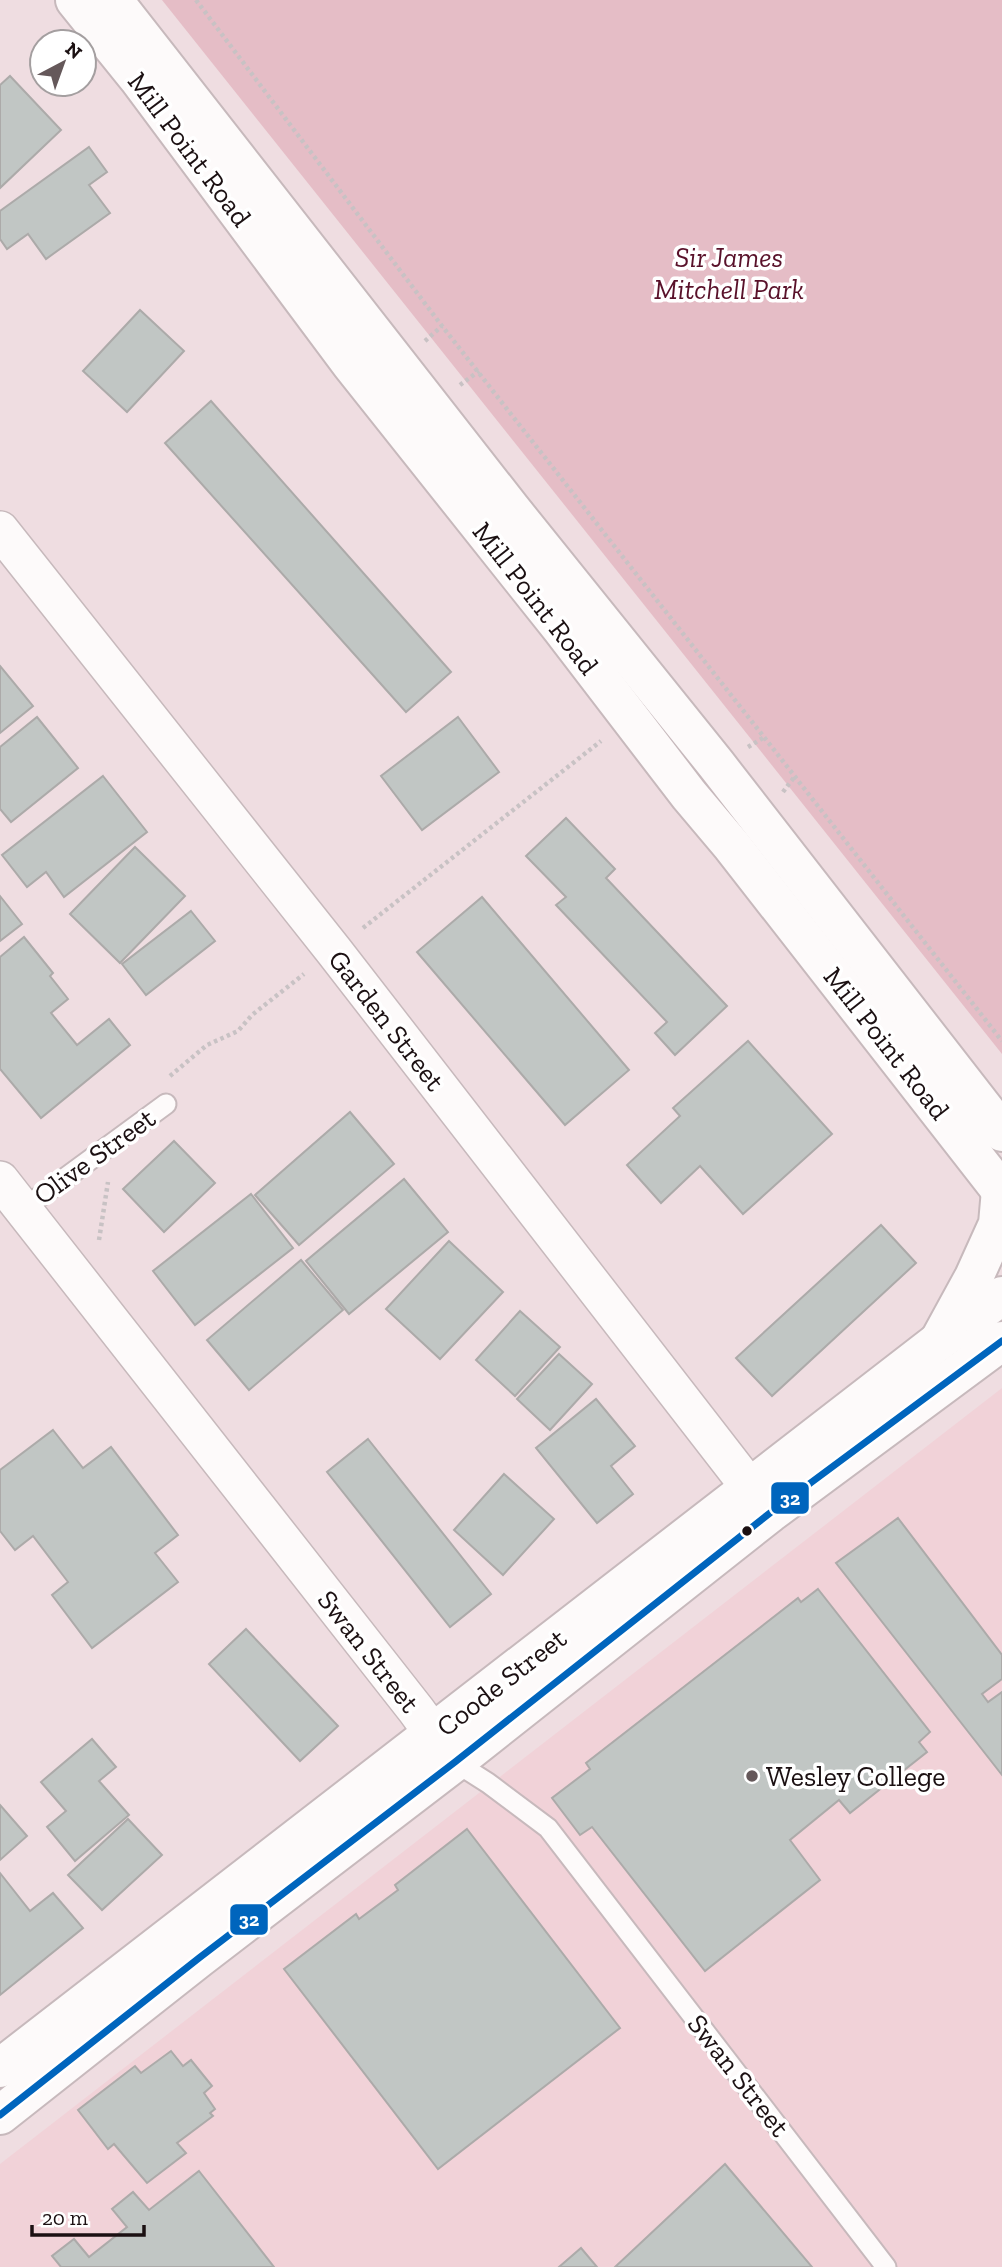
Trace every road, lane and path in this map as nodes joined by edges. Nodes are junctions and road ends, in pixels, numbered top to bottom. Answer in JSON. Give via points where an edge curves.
{"nodes":[{"id":1,"x":75,"y":0,"type":"edge"},
{"id":2,"x":113,"y":0,"type":"edge"},
{"id":3,"x":195,"y":0,"type":"edge"},
{"id":4,"x":0,"y":530,"type":"edge"},
{"id":5,"x":630,"y":718,"type":"junction"},
{"id":6,"x":334,"y":951,"type":"junction"},
{"id":7,"x":1002,"y":1041,"type":"edge"},
{"id":8,"x":166,"y":1104,"type":"joint"},
{"id":9,"x":1002,"y":1132,"type":"edge"},
{"id":10,"x":114,"y":1142,"type":"junction"},
{"id":11,"x":0,"y":1180,"type":"edge"},
{"id":12,"x":1001,"y":1191,"type":"edge"},
{"id":13,"x":23,"y":1209,"type":"junction"},
{"id":14,"x":99,"y":1240,"type":"dead end"},
{"id":15,"x":1002,"y":1296,"type":"edge"},
{"id":16,"x":939,"y":1341,"type":"junction"},
{"id":17,"x":1002,"y":1341,"type":"edge"},
{"id":18,"x":760,"y":1501,"type":"junction"},
{"id":19,"x":444,"y":1749,"type":"junction"},
{"id":20,"x":0,"y":2068,"type":"edge"},
{"id":21,"x":0,"y":2115,"type":"edge"},
{"id":22,"x":886,"y":2267,"type":"edge"}],
"edges":[{"from":1,"to":5,"type":"main road","name":"Mill Point Road","via":[[351,364]]},
{"from":2,"to":9,"type":"main road","name":"Mill Point Road"},
{"from":3,"to":7,"type":"path","via":[[442,326]]},
{"from":4,"to":6,"type":"street","name":"Garden Street"},
{"from":5,"to":6,"type":"path"},
{"from":5,"to":12,"type":"main road","name":"Mill Point Road"},
{"from":6,"to":8,"type":"path","via":[[238,1031],[207,1045],[168,1077]]},
{"from":6,"to":18,"type":"street","name":"Garden Street"},
{"from":8,"to":10,"type":"lane","name":"Olive Street"},
{"from":10,"to":13,"type":"lane","name":"Olive Street"},
{"from":10,"to":14,"type":"path"},
{"from":11,"to":13,"type":"street","name":"Swan Street"},
{"from":12,"to":16,"type":"main road","via":[[998,1224]]},
{"from":13,"to":19,"type":"street","name":"Swan Street"},
{"from":15,"to":16,"type":"main road","name":"Coode Street"},
{"from":16,"to":18,"type":"main road","name":"Coode Street"},
{"from":17,"to":18,"type":"main road","name":"Coode Street"},
{"from":18,"to":19,"type":"main road","name":"Coode Street"},
{"from":19,"to":20,"type":"main road","name":"Coode Street"},
{"from":19,"to":21,"type":"main road","name":"Coode Street","via":[[199,1958]]},
{"from":19,"to":22,"type":"lane","name":"Swan Street","via":[[548,1828]]}]}
